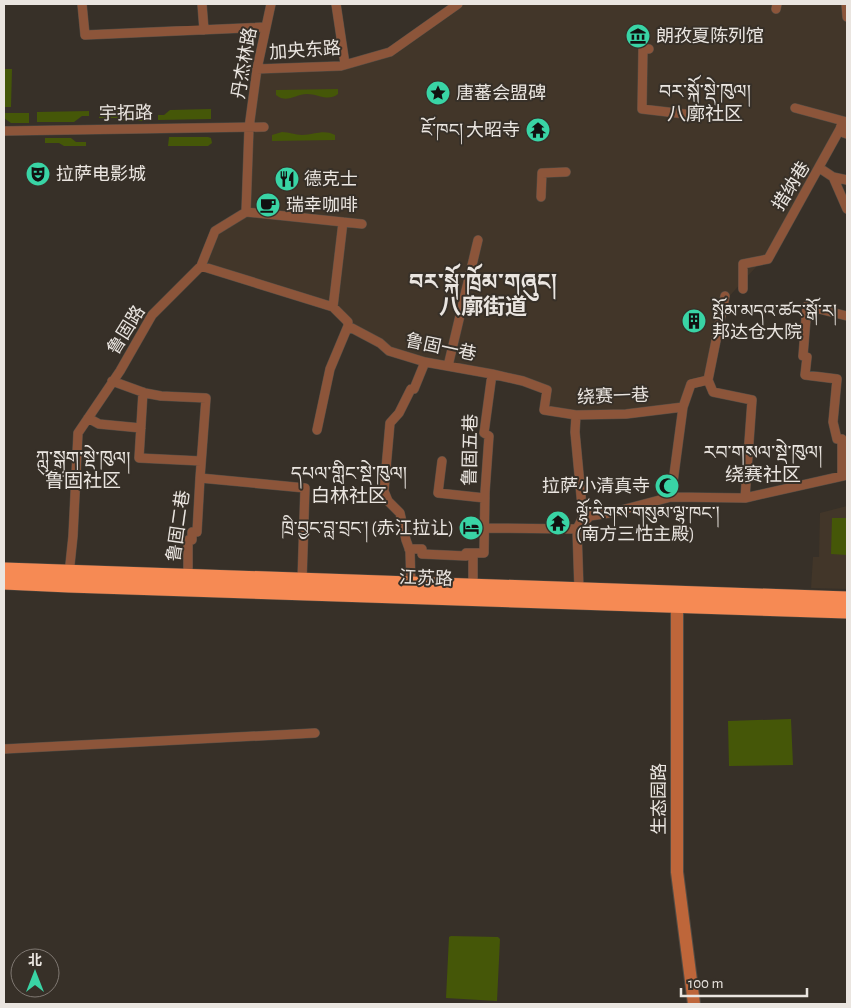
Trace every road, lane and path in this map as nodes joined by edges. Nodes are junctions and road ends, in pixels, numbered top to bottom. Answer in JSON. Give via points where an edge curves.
{"nodes":[{"id":1,"x":82,"y":4,"type":"edge"},
{"id":2,"x":202,"y":4,"type":"edge"},
{"id":3,"x":271,"y":4,"type":"edge"},
{"id":4,"x":336,"y":4,"type":"edge"},
{"id":5,"x":458,"y":4,"type":"edge"},
{"id":6,"x":846,"y":4,"type":"edge"},
{"id":7,"x":847,"y":17,"type":"edge"},
{"id":8,"x":266,"y":27,"type":"junction"},
{"id":9,"x":204,"y":30,"type":"junction"},
{"id":10,"x":649,"y":49,"type":"dead end"},
{"id":11,"x":345,"y":64,"type":"junction"},
{"id":12,"x":257,"y":69,"type":"junction"},
{"id":13,"x":795,"y":108,"type":"dead end"},
{"id":14,"x":702,"y":116,"type":"dead end"},
{"id":15,"x":845,"y":121,"type":"edge"},
{"id":16,"x":264,"y":127,"type":"dead end"},
{"id":17,"x":250,"y":128,"type":"junction"},
{"id":18,"x":4,"y":131,"type":"edge"},
{"id":19,"x":846,"y":134,"type":"edge"},
{"id":20,"x":821,"y":169,"type":"junction"},
{"id":21,"x":566,"y":172,"type":"dead end"},
{"id":22,"x":833,"y":177,"type":"junction"},
{"id":23,"x":847,"y":180,"type":"edge"},
{"id":24,"x":540,"y":197,"type":"dead end"},
{"id":25,"x":847,"y":209,"type":"edge"},
{"id":26,"x":246,"y":212,"type":"junction"},
{"id":27,"x":343,"y":222,"type":"junction"},
{"id":28,"x":362,"y":224,"type":"dead end"},
{"id":29,"x":478,"y":240,"type":"dead end"},
{"id":30,"x":767,"y":258,"type":"dead end"},
{"id":31,"x":201,"y":266,"type":"junction"},
{"id":32,"x":743,"y":289,"type":"dead end"},
{"id":33,"x":725,"y":296,"type":"dead end"},
{"id":34,"x":333,"y":307,"type":"junction"},
{"id":35,"x":847,"y":316,"type":"edge"},
{"id":36,"x":348,"y":326,"type":"junction"},
{"id":37,"x":425,"y":362,"type":"junction"},
{"id":38,"x":448,"y":366,"type":"junction"},
{"id":39,"x":492,"y":374,"type":"junction"},
{"id":40,"x":837,"y":379,"type":"junction"},
{"id":41,"x":708,"y":380,"type":"junction"},
{"id":42,"x":847,"y":380,"type":"edge"},
{"id":43,"x":112,"y":382,"type":"junction"},
{"id":44,"x":144,"y":392,"type":"junction"},
{"id":45,"x":682,"y":407,"type":"junction"},
{"id":46,"x":544,"y":410,"type":"joint"},
{"id":47,"x":576,"y":414,"type":"junction"},
{"id":48,"x":88,"y":418,"type":"junction"},
{"id":49,"x":141,"y":428,"type":"junction"},
{"id":50,"x":317,"y":430,"type":"dead end"},
{"id":51,"x":843,"y":452,"type":"dead end"},
{"id":52,"x":199,"y":461,"type":"junction"},
{"id":53,"x":442,"y":461,"type":"dead end"},
{"id":54,"x":844,"y":474,"type":"edge"},
{"id":55,"x":200,"y":478,"type":"junction"},
{"id":56,"x":671,"y":497,"type":"junction"},
{"id":57,"x":485,"y":498,"type":"junction"},
{"id":58,"x":746,"y":498,"type":"junction"},
{"id":59,"x":484,"y":528,"type":"junction"},
{"id":60,"x":577,"y":529,"type":"junction"},
{"id":61,"x":409,"y":549,"type":"junction"},
{"id":62,"x":473,"y":553,"type":"junction"},
{"id":63,"x":4,"y":570,"type":"edge"},
{"id":64,"x":70,"y":574,"type":"junction"},
{"id":65,"x":188,"y":577,"type":"junction"},
{"id":66,"x":302,"y":581,"type":"junction"},
{"id":67,"x":4,"y":582,"type":"edge"},
{"id":68,"x":411,"y":585,"type":"junction"},
{"id":69,"x":473,"y":587,"type":"junction"},
{"id":70,"x":579,"y":590,"type":"junction"},
{"id":71,"x":677,"y":599,"type":"junction"},
{"id":72,"x":847,"y":599,"type":"edge"},
{"id":73,"x":847,"y":611,"type":"edge"},
{"id":74,"x":315,"y":733,"type":"dead end"},
{"id":75,"x":4,"y":749,"type":"edge"},
{"id":76,"x":694,"y":1004,"type":"edge"}],
"edges":[{"from":1,"to":9,"type":"street","via":[[85,35]]},
{"from":2,"to":9,"type":"street"},
{"from":3,"to":8,"type":"street","name":"丹杰林路"},
{"from":4,"to":11,"type":"street"},
{"from":5,"to":11,"type":"street","name":"加央东路","via":[[390,52]]},
{"from":6,"to":7,"type":"street"},
{"from":8,"to":9,"type":"street"},
{"from":8,"to":12,"type":"street","name":"丹杰林路"},
{"from":10,"to":14,"type":"street","via":[[643,49],[642,109]]},
{"from":11,"to":12,"type":"street","name":"加央东路"},
{"from":12,"to":17,"type":"street","name":"丹杰林路"},
{"from":13,"to":15,"type":"street"},
{"from":15,"to":19,"type":"street","name":"措纳巷"},
{"from":15,"to":32,"type":"street","via":[[768,259],[743,264]]},
{"from":16,"to":17,"type":"street","name":"宇拓路"},
{"from":17,"to":18,"type":"street","name":"宇拓路"},
{"from":17,"to":26,"type":"street"},
{"from":19,"to":20,"type":"street","name":"措纳巷"},
{"from":20,"to":22,"type":"street"},
{"from":20,"to":30,"type":"street","name":"措纳巷"},
{"from":21,"to":24,"type":"street","via":[[542,173]]},
{"from":22,"to":23,"type":"street"},
{"from":22,"to":25,"type":"street"},
{"from":26,"to":27,"type":"street"},
{"from":26,"to":31,"type":"street","name":"鲁固路","via":[[215,231]]},
{"from":27,"to":28,"type":"street"},
{"from":27,"to":34,"type":"street"},
{"from":29,"to":38,"type":"street"},
{"from":31,"to":34,"type":"street"},
{"from":31,"to":43,"type":"street","name":"鲁固路","via":[[152,315]]},
{"from":33,"to":41,"type":"street"},
{"from":34,"to":36,"type":"street","name":"鲁固一巷"},
{"from":35,"to":40,"type":"street","via":[[807,306],[803,356],[807,357],[805,375]]},
{"from":36,"to":37,"type":"street","name":"鲁固一巷","via":[[389,351]]},
{"from":36,"to":50,"type":"street","via":[[330,368]]},
{"from":37,"to":38,"type":"street","name":"鲁固一巷"},
{"from":37,"to":61,"type":"street","via":[[414,389],[410,389],[399,413],[390,423],[384,491],[400,514]]},
{"from":38,"to":39,"type":"street","name":"鲁固一巷"},
{"from":39,"to":46,"type":"street","name":"鲁固一巷","via":[[547,390]]},
{"from":39,"to":57,"type":"street","name":"鲁固五巷","via":[[484,433],[489,436]]},
{"from":40,"to":42,"type":"street"},
{"from":40,"to":54,"type":"street","via":[[832,422],[837,439],[842,440]]},
{"from":41,"to":45,"type":"street","via":[[691,384]]},
{"from":41,"to":58,"type":"street","via":[[713,392],[752,400]]},
{"from":43,"to":44,"type":"street","name":"鲁固二巷"},
{"from":43,"to":48,"type":"street","name":"鲁固路"},
{"from":44,"to":49,"type":"street"},
{"from":44,"to":52,"type":"street","name":"鲁固二巷","via":[[206,398]]},
{"from":45,"to":47,"type":"street","name":"绕赛一巷","via":[[626,414]]},
{"from":45,"to":56,"type":"street"},
{"from":46,"to":47,"type":"street","name":"绕赛一巷"},
{"from":47,"to":60,"type":"street","via":[[583,517]]},
{"from":48,"to":49,"type":"street","via":[[98,424]]},
{"from":48,"to":64,"type":"street","name":"鲁固路","via":[[78,433]]},
{"from":49,"to":52,"type":"street","via":[[140,458]]},
{"from":51,"to":54,"type":"street"},
{"from":52,"to":55,"type":"street","name":"鲁固二巷"},
{"from":53,"to":57,"type":"street","via":[[438,493]]},
{"from":54,"to":58,"type":"street"},
{"from":55,"to":65,"type":"street","name":"鲁固二巷","via":[[196,532],[192,532],[192,540],[188,540]]},
{"from":55,"to":66,"type":"street","name":"鲁固二巷","via":[[305,488]]},
{"from":56,"to":58,"type":"street"},
{"from":56,"to":60,"type":"street","via":[[590,516]]},
{"from":57,"to":59,"type":"street","name":"鲁固五巷"},
{"from":59,"to":60,"type":"street"},
{"from":59,"to":62,"type":"street","name":"鲁固五巷","via":[[484,553]]},
{"from":60,"to":70,"type":"street"},
{"from":61,"to":62,"type":"street","via":[[422,549],[422,554],[466,556],[466,553]]},
{"from":61,"to":68,"type":"street"},
{"from":62,"to":69,"type":"street"},
{"from":63,"to":64,"type":"highway","name":"江苏路"},
{"from":64,"to":65,"type":"highway","name":"江苏路"},
{"from":65,"to":66,"type":"highway","name":"江苏路"},
{"from":66,"to":68,"type":"highway","name":"江苏路"},
{"from":67,"to":71,"type":"highway","name":"江苏路"},
{"from":68,"to":69,"type":"highway","name":"江苏路"},
{"from":69,"to":70,"type":"highway","name":"江苏路"},
{"from":70,"to":71,"type":"highway","name":"江苏路"},
{"from":71,"to":72,"type":"highway","name":"江苏路"},
{"from":71,"to":73,"type":"highway","name":"江苏路"},
{"from":71,"to":76,"type":"street","name":"生态园路","via":[[677,872]]},
{"from":74,"to":75,"type":"street"}]}
